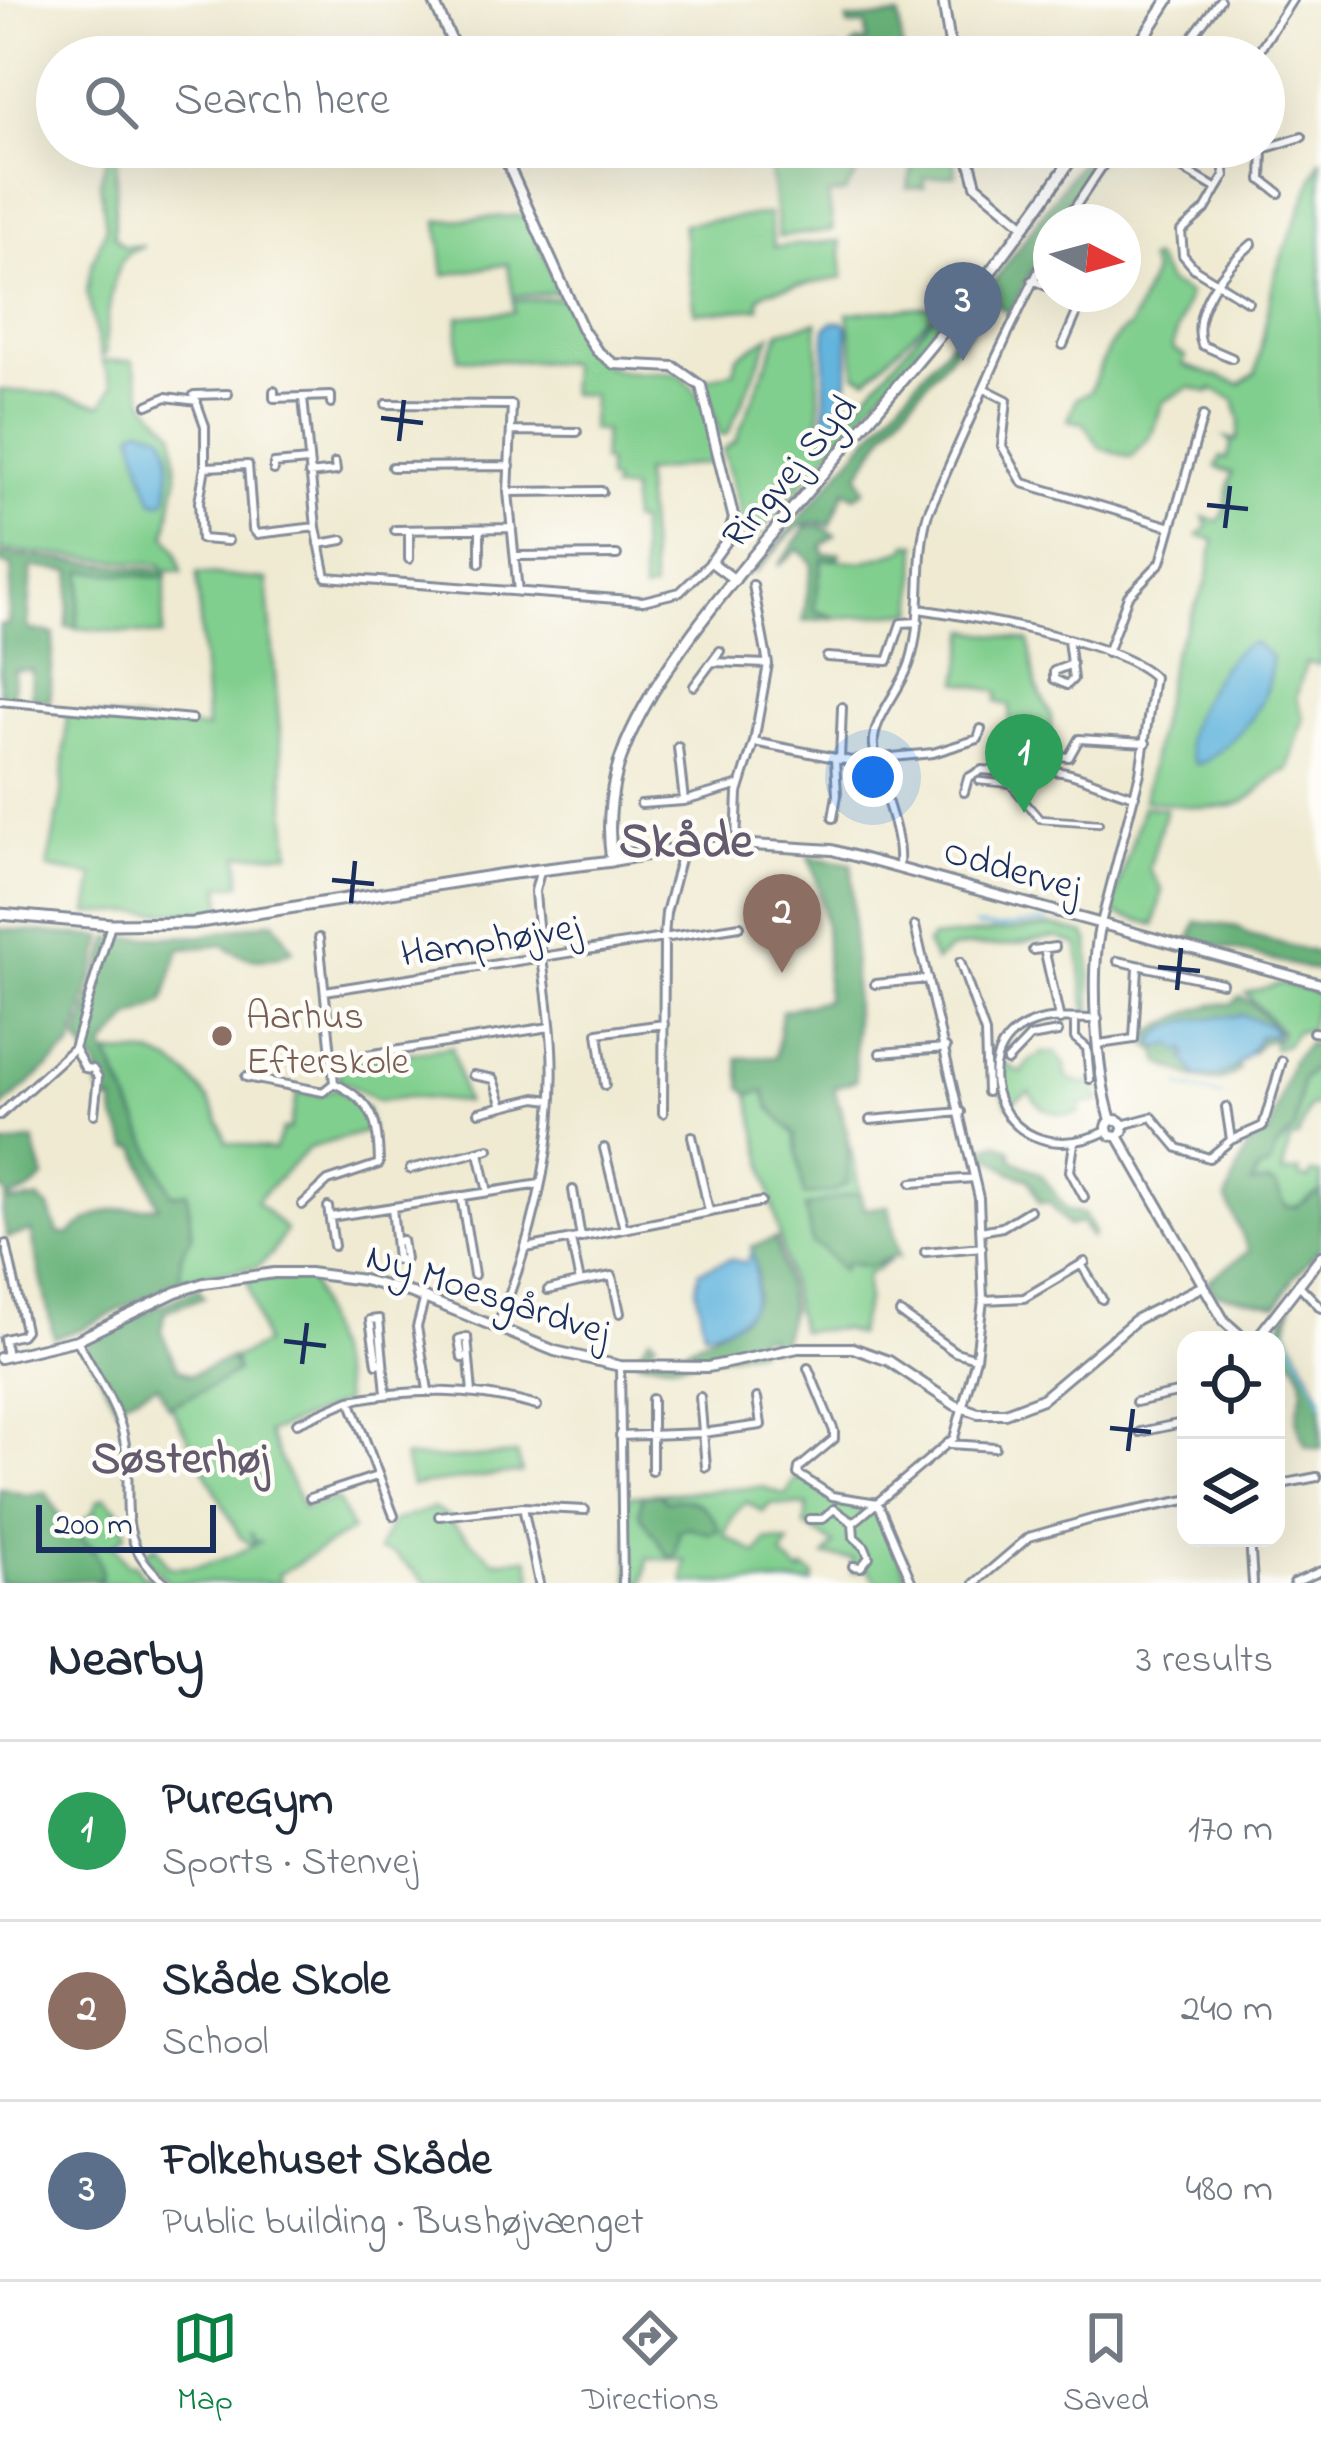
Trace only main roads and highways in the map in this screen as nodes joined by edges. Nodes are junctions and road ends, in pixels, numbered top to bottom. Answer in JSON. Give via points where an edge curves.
{"nodes":[{"id":1,"x":1168,"y":0,"type":"edge"},
{"id":2,"x":1147,"y":36,"type":"edge"},
{"id":3,"x":1065,"y":168,"type":"edge"},
{"id":4,"x":611,"y":858,"type":"junction"},
{"id":5,"x":498,"y":875,"type":"junction"},
{"id":6,"x":0,"y":914,"type":"edge"}],
"edges":[{"from":1,"to":2,"type":"main road"},
{"from":3,"to":4,"type":"main road","name":"Ringvej Syd","via":[[963,309],[735,580],[666,676],[631,732],[613,790]]},
{"from":4,"to":5,"type":"main road","name":"Oddervej"},
{"from":4,"to":5,"type":"main road","name":"Oddervej"},
{"from":5,"to":6,"type":"main road","name":"Oddervej","via":[[193,922]]}]}
